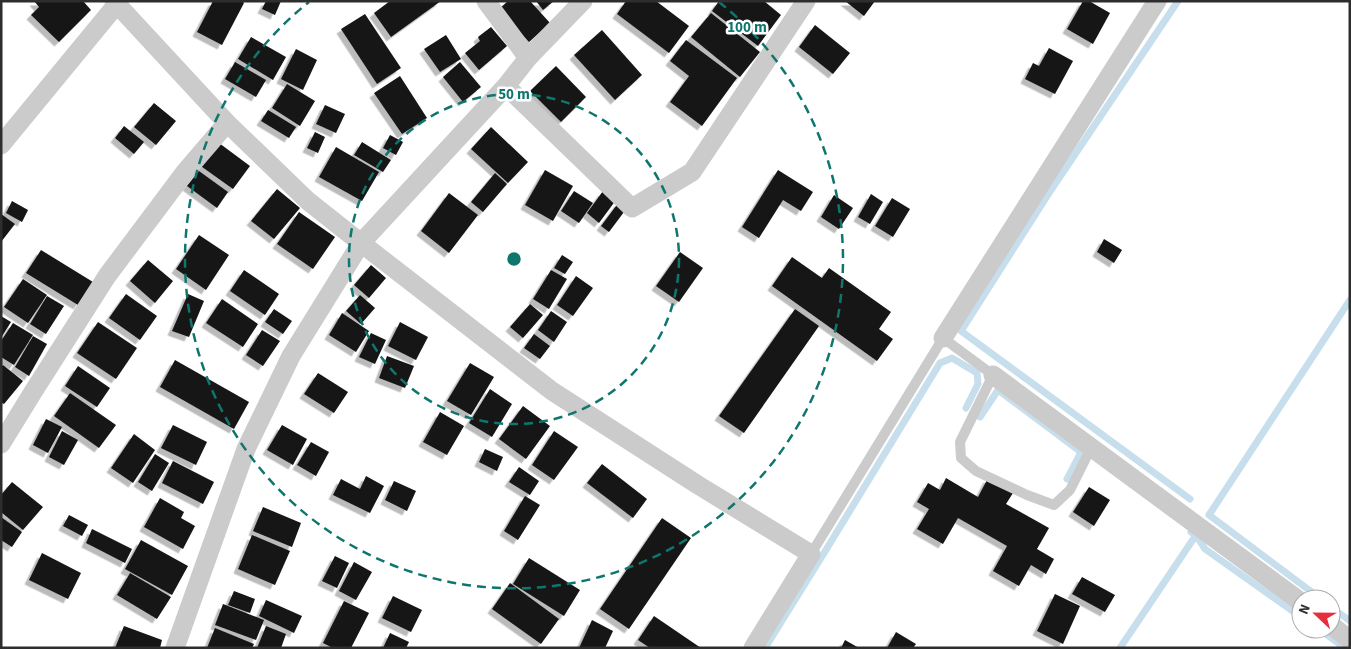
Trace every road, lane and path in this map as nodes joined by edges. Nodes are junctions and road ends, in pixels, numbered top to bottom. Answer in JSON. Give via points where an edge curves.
{"nodes":[{"id":1,"x":486,"y":1,"type":"edge"},
{"id":2,"x":582,"y":1,"type":"edge"},
{"id":3,"x":1157,"y":1,"type":"edge"},
{"id":4,"x":116,"y":3,"type":"edge"},
{"id":5,"x":796,"y":5,"type":"edge"},
{"id":6,"x":528,"y":58,"type":"junction"},
{"id":7,"x":506,"y":86,"type":"junction"},
{"id":8,"x":227,"y":123,"type":"junction"},
{"id":9,"x":1,"y":145,"type":"edge"},
{"id":10,"x":361,"y":244,"type":"junction"},
{"id":11,"x":943,"y":338,"type":"junction"},
{"id":12,"x":994,"y":375,"type":"junction"},
{"id":13,"x":1,"y":444,"type":"edge"},
{"id":14,"x":1091,"y":448,"type":"junction"},
{"id":15,"x":812,"y":554,"type":"junction"},
{"id":16,"x":1291,"y":595,"type":"edge"},
{"id":17,"x":174,"y":648,"type":"edge"},
{"id":18,"x":753,"y":648,"type":"edge"}],
"edges":[{"from":1,"to":6,"type":"street"},
{"from":2,"to":6,"type":"street"},
{"from":3,"to":11,"type":"street"},
{"from":4,"to":8,"type":"street"},
{"from":4,"to":9,"type":"street"},
{"from":5,"to":7,"type":"street","via":[[692,172],[632,208]]},
{"from":6,"to":7,"type":"street"},
{"from":7,"to":10,"type":"street"},
{"from":8,"to":10,"type":"street","via":[[308,201]]},
{"from":8,"to":13,"type":"street","via":[[185,172],[107,276]]},
{"from":10,"to":15,"type":"street","via":[[552,391]]},
{"from":10,"to":17,"type":"street","via":[[290,356],[246,449]]},
{"from":11,"to":12,"type":"lane"},
{"from":11,"to":15,"type":"lane"},
{"from":12,"to":14,"type":"street"},
{"from":12,"to":14,"type":"lane","via":[[960,442],[961,458],[976,471],[1054,505],[1070,490]]},
{"from":14,"to":16,"type":"street"},
{"from":15,"to":18,"type":"street"}]}
